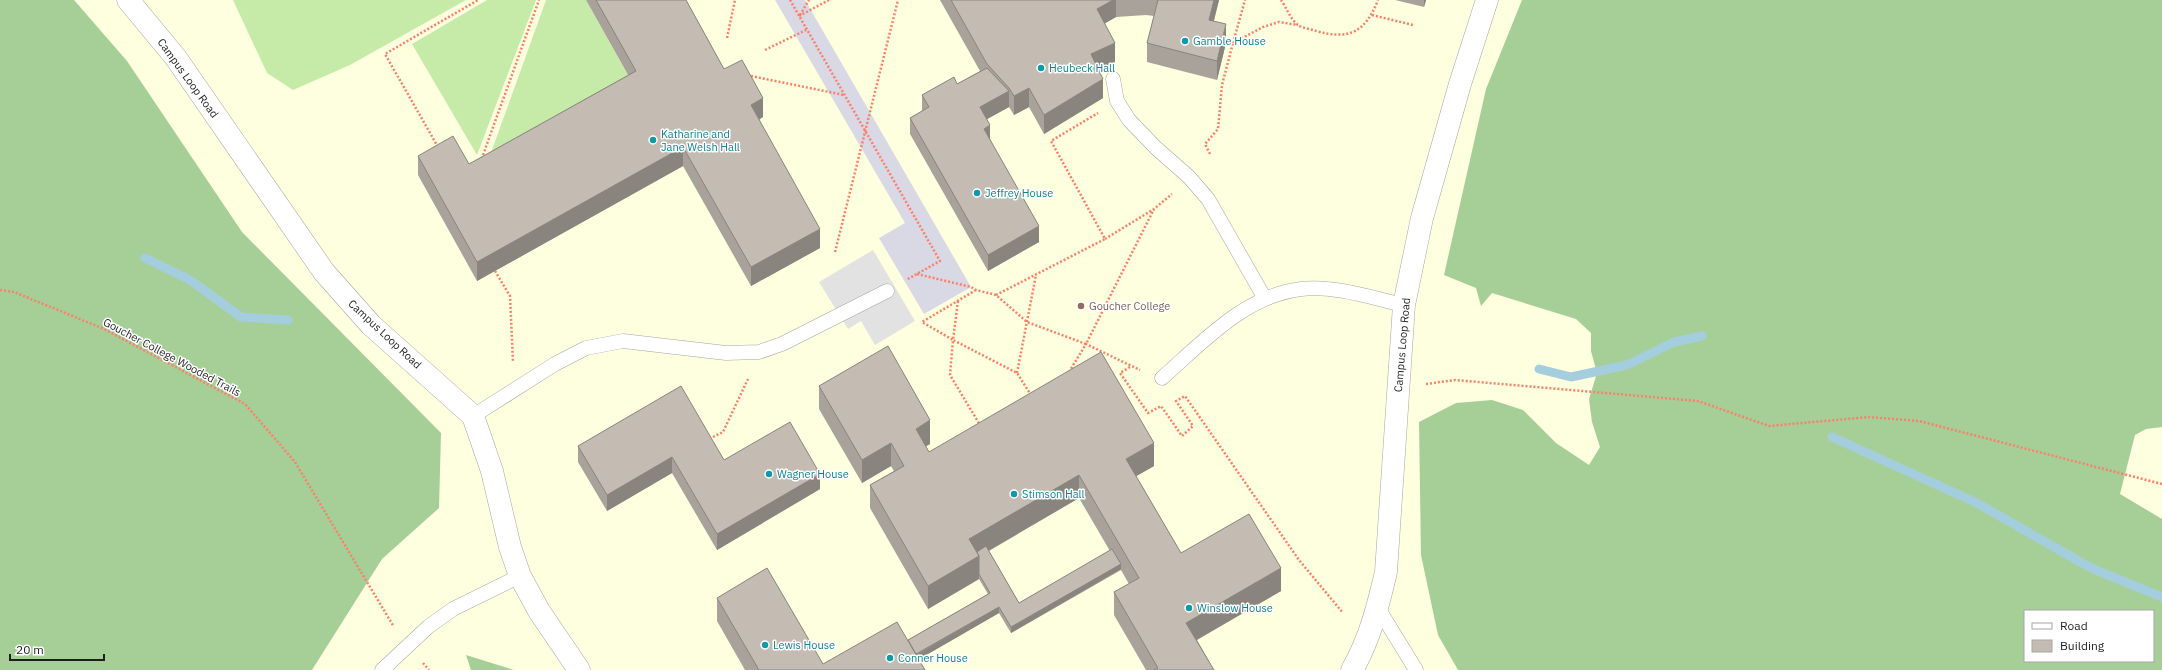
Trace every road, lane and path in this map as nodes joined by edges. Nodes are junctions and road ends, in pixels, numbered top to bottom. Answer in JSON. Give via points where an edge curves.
{"nodes":[{"id":1,"x":478,"y":0,"type":"edge"},
{"id":2,"x":539,"y":0,"type":"edge"},
{"id":3,"x":735,"y":0,"type":"edge"},
{"id":4,"x":790,"y":0,"type":"edge"},
{"id":5,"x":809,"y":0,"type":"edge"},
{"id":6,"x":829,"y":0,"type":"edge"},
{"id":7,"x":898,"y":0,"type":"edge"},
{"id":8,"x":1245,"y":0,"type":"edge"},
{"id":9,"x":1281,"y":0,"type":"edge"},
{"id":10,"x":1378,"y":0,"type":"edge"},
{"id":11,"x":1487,"y":0,"type":"edge"},
{"id":12,"x":130,"y":1,"type":"edge"},
{"id":13,"x":1372,"y":15,"type":"junction"},
{"id":14,"x":799,"y":16,"type":"junction"},
{"id":15,"x":1413,"y":25,"type":"dead end"},
{"id":16,"x":1298,"y":26,"type":"junction"},
{"id":17,"x":806,"y":30,"type":"junction"},
{"id":18,"x":727,"y":38,"type":"dead end"},
{"id":19,"x":1233,"y":43,"type":"junction"},
{"id":20,"x":765,"y":50,"type":"dead end"},
{"id":21,"x":751,"y":76,"type":"edge"},
{"id":22,"x":1113,"y":79,"type":"dead end"},
{"id":23,"x":844,"y":95,"type":"junction"},
{"id":24,"x":1117,"y":101,"type":"junction"},
{"id":25,"x":865,"y":132,"type":"junction"},
{"id":26,"x":440,"y":151,"type":"edge"},
{"id":27,"x":1210,"y":154,"type":"dead end"},
{"id":28,"x":483,"y":155,"type":"edge"},
{"id":29,"x":1174,"y":192,"type":"dead end"},
{"id":30,"x":1154,"y":209,"type":"junction"},
{"id":31,"x":1105,"y":239,"type":"junction"},
{"id":32,"x":835,"y":252,"type":"dead end"},
{"id":33,"x":495,"y":271,"type":"edge"},
{"id":34,"x":917,"y":274,"type":"junction"},
{"id":35,"x":1036,"y":275,"type":"junction"},
{"id":36,"x":0,"y":290,"type":"edge"},
{"id":37,"x":976,"y":290,"type":"junction"},
{"id":38,"x":887,"y":291,"type":"joint"},
{"id":39,"x":996,"y":295,"type":"junction"},
{"id":40,"x":1264,"y":298,"type":"junction"},
{"id":41,"x":958,"y":301,"type":"junction"},
{"id":42,"x":1404,"y":305,"type":"junction"},
{"id":43,"x":1027,"y":322,"type":"junction"},
{"id":44,"x":953,"y":340,"type":"junction"},
{"id":45,"x":1086,"y":344,"type":"junction"},
{"id":46,"x":513,"y":362,"type":"dead end"},
{"id":47,"x":1018,"y":373,"type":"junction"},
{"id":48,"x":1068,"y":375,"type":"edge"},
{"id":49,"x":1162,"y":378,"type":"dead end"},
{"id":50,"x":748,"y":379,"type":"dead end"},
{"id":51,"x":1398,"y":388,"type":"junction"},
{"id":52,"x":1035,"y":402,"type":"edge"},
{"id":53,"x":473,"y":416,"type":"junction"},
{"id":54,"x":983,"y":429,"type":"edge"},
{"id":55,"x":713,"y":437,"type":"dead end"},
{"id":56,"x":2162,"y":484,"type":"edge"},
{"id":57,"x":520,"y":576,"type":"junction"},
{"id":58,"x":1378,"y":608,"type":"junction"},
{"id":59,"x":1343,"y":613,"type":"dead end"},
{"id":60,"x":406,"y":646,"type":"junction"},
{"id":61,"x":382,"y":670,"type":"edge"},
{"id":62,"x":579,"y":670,"type":"edge"},
{"id":63,"x":1352,"y":670,"type":"edge"},
{"id":64,"x":1416,"y":670,"type":"edge"}],
"edges":[{"from":1,"to":26,"type":"path","via":[[385,54]]},
{"from":2,"to":28,"type":"path"},
{"from":3,"to":18,"type":"path"},
{"from":4,"to":14,"type":"path"},
{"from":5,"to":14,"type":"path"},
{"from":6,"to":14,"type":"path"},
{"from":7,"to":25,"type":"path"},
{"from":8,"to":19,"type":"path"},
{"from":9,"to":16,"type":"path"},
{"from":10,"to":13,"type":"path"},
{"from":11,"to":42,"type":"street","name":"Campus Loop Road","via":[[1422,218]]},
{"from":12,"to":53,"type":"street","name":"Campus Loop Road","via":[[176,58],[324,272],[345,298]]},
{"from":13,"to":15,"type":"path"},
{"from":13,"to":16,"type":"path","via":[[1358,29],[1334,36]]},
{"from":14,"to":17,"type":"path"},
{"from":16,"to":19,"type":"path","via":[[1279,22],[1263,27]]},
{"from":17,"to":20,"type":"path"},
{"from":17,"to":23,"type":"path"},
{"from":19,"to":27,"type":"path","via":[[1222,85],[1218,130],[1205,144]]},
{"from":21,"to":23,"type":"path"},
{"from":22,"to":24,"type":"lane"},
{"from":23,"to":25,"type":"path"},
{"from":24,"to":31,"type":"path","via":[[1051,142]]},
{"from":24,"to":40,"type":"lane","via":[[1129,120],[1189,177],[1208,199]]},
{"from":25,"to":32,"type":"path"},
{"from":25,"to":34,"type":"path","via":[[940,260]]},
{"from":29,"to":30,"type":"path"},
{"from":30,"to":31,"type":"path"},
{"from":30,"to":45,"type":"path"},
{"from":31,"to":35,"type":"path"},
{"from":33,"to":46,"type":"path","via":[[510,296]]},
{"from":34,"to":37,"type":"path","via":[[971,286]]},
{"from":34,"to":38,"type":"path"},
{"from":35,"to":39,"type":"path"},
{"from":35,"to":43,"type":"path"},
{"from":36,"to":60,"type":"path","name":"Goucher College Wooded Trails","via":[[14,292],[104,329],[244,404],[295,462]]},
{"from":37,"to":39,"type":"path"},
{"from":37,"to":41,"type":"path"},
{"from":38,"to":53,"type":"lane","via":[[782,344],[759,352],[726,353],[623,341],[586,348],[555,364]]},
{"from":39,"to":43,"type":"path"},
{"from":40,"to":42,"type":"lane","via":[[1302,289],[1343,291]]},
{"from":40,"to":49,"type":"lane","via":[[1224,324]]},
{"from":41,"to":44,"type":"path"},
{"from":41,"to":44,"type":"path","via":[[922,322]]},
{"from":42,"to":51,"type":"street","name":"Campus Loop Road"},
{"from":43,"to":45,"type":"path"},
{"from":43,"to":47,"type":"path"},
{"from":44,"to":47,"type":"path"},
{"from":44,"to":54,"type":"path","via":[[950,376]]},
{"from":45,"to":48,"type":"path"},
{"from":45,"to":59,"type":"path","via":[[1130,367],[1120,373],[1148,413],[1161,406],[1182,436],[1193,426],[1176,401],[1185,396],[1299,560]]},
{"from":47,"to":52,"type":"path"},
{"from":50,"to":55,"type":"path","via":[[723,432]]},
{"from":51,"to":56,"type":"path","via":[[1455,380],[1698,402],[1769,426],[1870,417],[1920,421]]},
{"from":51,"to":58,"type":"street","name":"Campus Loop Road","via":[[1386,572]]},
{"from":53,"to":57,"type":"street","name":"Campus Loop Road","via":[[492,471],[510,547]]},
{"from":57,"to":60,"type":"lane","via":[[454,610]]},
{"from":57,"to":62,"type":"street","name":"Campus Loop Road"},
{"from":58,"to":63,"type":"street","name":"Campus Loop Road","via":[[1364,648]]},
{"from":58,"to":64,"type":"lane"},
{"from":60,"to":61,"type":"lane"}]}
